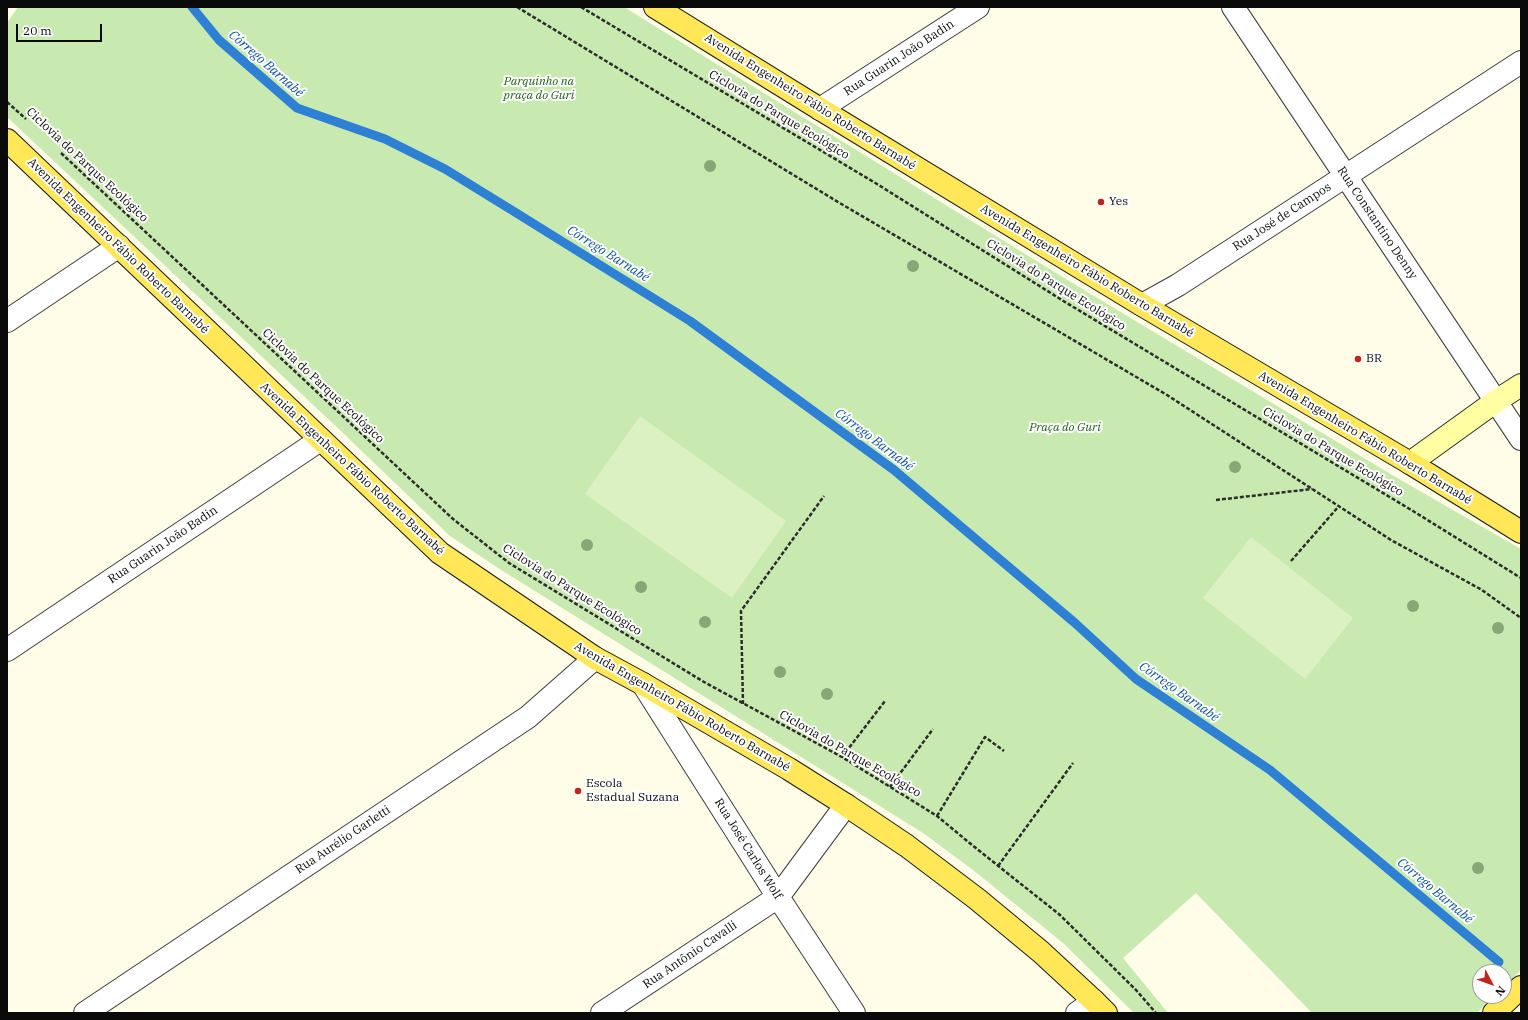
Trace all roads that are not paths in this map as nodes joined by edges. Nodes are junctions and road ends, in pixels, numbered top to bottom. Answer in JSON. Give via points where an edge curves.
{"nodes":[{"id":1,"x":655,"y":7,"type":"edge"},
{"id":2,"x":978,"y":7,"type":"edge"},
{"id":3,"x":1233,"y":7,"type":"edge"},
{"id":4,"x":1521,"y":62,"type":"edge"},
{"id":5,"x":820,"y":109,"type":"junction"},
{"id":6,"x":7,"y":140,"type":"edge"},
{"id":7,"x":1345,"y":176,"type":"junction"},
{"id":8,"x":119,"y":246,"type":"junction"},
{"id":9,"x":1142,"y":305,"type":"junction"},
{"id":10,"x":7,"y":320,"type":"edge"},
{"id":11,"x":1521,"y":385,"type":"edge"},
{"id":12,"x":1496,"y":401,"type":"junction"},
{"id":13,"x":1521,"y":439,"type":"edge"},
{"id":14,"x":320,"y":440,"type":"junction"},
{"id":15,"x":1410,"y":463,"type":"junction"},
{"id":16,"x":1521,"y":532,"type":"edge"},
{"id":17,"x":7,"y":650,"type":"edge"},
{"id":18,"x":595,"y":658,"type":"junction"},
{"id":19,"x":643,"y":684,"type":"junction"},
{"id":20,"x":846,"y":805,"type":"junction"},
{"id":21,"x":778,"y":897,"type":"junction"},
{"id":22,"x":1521,"y":987,"type":"edge"},
{"id":23,"x":1092,"y":1009,"type":"edge"},
{"id":24,"x":85,"y":1013,"type":"edge"},
{"id":25,"x":602,"y":1013,"type":"edge"},
{"id":26,"x":854,"y":1013,"type":"edge"},
{"id":27,"x":1494,"y":1013,"type":"edge"}],
"edges":[{"from":1,"to":5,"type":"main road","name":"Avenida Engenheiro Fábio Roberto Barnabé"},
{"from":2,"to":5,"type":"street","name":"Rua Guarin João Badin"},
{"from":3,"to":7,"type":"street","name":"Rua Constantino Denny"},
{"from":4,"to":7,"type":"street","name":"Rua José de Campos"},
{"from":5,"to":9,"type":"main road","name":"Avenida Engenheiro Fábio Roberto Barnabé"},
{"from":6,"to":8,"type":"main road","name":"Avenida Engenheiro Fábio Roberto Barnabé"},
{"from":7,"to":9,"type":"street","name":"Rua José de Campos","via":[[1178,285]]},
{"from":7,"to":12,"type":"street","name":"Rua Constantino Denny"},
{"from":8,"to":10,"type":"street"},
{"from":8,"to":14,"type":"main road","name":"Avenida Engenheiro Fábio Roberto Barnabé"},
{"from":9,"to":15,"type":"main road","name":"Avenida Engenheiro Fábio Roberto Barnabé"},
{"from":11,"to":12,"type":"street"},
{"from":12,"to":13,"type":"street","name":"Rua Constantino Denny"},
{"from":12,"to":15,"type":"street"},
{"from":14,"to":17,"type":"street","name":"Rua Guarin João Badin"},
{"from":14,"to":18,"type":"main road","name":"Avenida Engenheiro Fábio Roberto Barnabé","via":[[440,553]]},
{"from":15,"to":16,"type":"main road","name":"Avenida Engenheiro Fábio Roberto Barnabé"},
{"from":18,"to":19,"type":"main road","name":"Avenida Engenheiro Fábio Roberto Barnabé"},
{"from":18,"to":24,"type":"street","name":"Rua Aurélio Garletti","via":[[528,717]]},
{"from":19,"to":20,"type":"main road","name":"Avenida Engenheiro Fábio Roberto Barnabé"},
{"from":19,"to":21,"type":"street","name":"Rua José Carlos Wolf"},
{"from":20,"to":21,"type":"street"},
{"from":20,"to":23,"type":"main road","name":"Avenida Engenheiro Fábio Roberto Barnabé","via":[[977,898],[1041,952]]},
{"from":21,"to":25,"type":"street","name":"Rua Antônio Cavalli"},
{"from":21,"to":26,"type":"street","name":"Rua José Carlos Wolf"},
{"from":22,"to":27,"type":"main road"}]}
